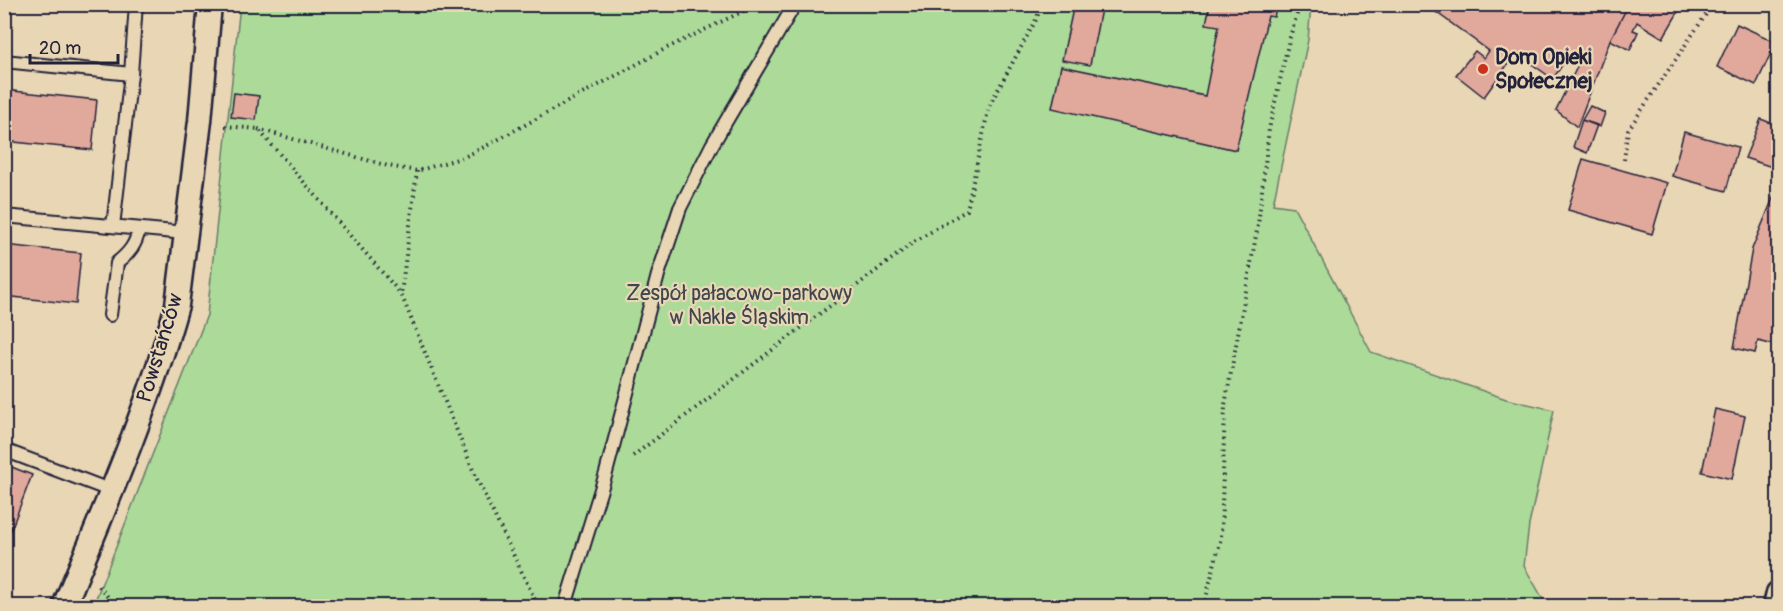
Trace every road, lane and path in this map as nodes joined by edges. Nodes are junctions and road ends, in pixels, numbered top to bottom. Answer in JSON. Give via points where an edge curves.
{"nodes":[{"id":1,"x":136,"y":4,"type":"edge"},
{"id":2,"x":210,"y":4,"type":"edge"},
{"id":3,"x":758,"y":4,"type":"edge"},
{"id":4,"x":795,"y":4,"type":"edge"},
{"id":5,"x":1041,"y":4,"type":"edge"},
{"id":6,"x":1300,"y":4,"type":"edge"},
{"id":7,"x":1713,"y":4,"type":"edge"},
{"id":8,"x":4,"y":61,"type":"edge"},
{"id":9,"x":131,"y":74,"type":"junction"},
{"id":10,"x":221,"y":124,"type":"dead end"},
{"id":11,"x":258,"y":129,"type":"junction"},
{"id":12,"x":1624,"y":160,"type":"dead end"},
{"id":13,"x":417,"y":171,"type":"junction"},
{"id":14,"x":4,"y":216,"type":"edge"},
{"id":15,"x":113,"y":226,"type":"junction"},
{"id":16,"x":139,"y":229,"type":"junction"},
{"id":17,"x":185,"y":233,"type":"junction"},
{"id":18,"x":401,"y":294,"type":"junction"},
{"id":19,"x":110,"y":315,"type":"dead end"},
{"id":20,"x":645,"y":448,"type":"dead end"},
{"id":21,"x":4,"y":450,"type":"edge"},
{"id":22,"x":112,"y":491,"type":"junction"},
{"id":23,"x":1779,"y":593,"type":"edge"},
{"id":24,"x":64,"y":606,"type":"edge"},
{"id":25,"x":538,"y":606,"type":"edge"},
{"id":26,"x":565,"y":606,"type":"edge"},
{"id":27,"x":1204,"y":606,"type":"edge"},
{"id":28,"x":1775,"y":606,"type":"edge"}],
"edges":[{"from":1,"to":9,"type":"lane"},
{"from":2,"to":17,"type":"street","name":"Powstańców"},
{"from":3,"to":13,"type":"path","via":[[664,49],[486,147]]},
{"from":4,"to":26,"type":"lane","via":[[712,145],[680,208]]},
{"from":5,"to":20,"type":"path","via":[[989,106],[967,210],[914,242]]},
{"from":6,"to":27,"type":"path","via":[[1269,129],[1258,225],[1225,405],[1221,538]]},
{"from":7,"to":12,"type":"path","via":[[1628,130]]},
{"from":8,"to":9,"type":"lane"},
{"from":9,"to":15,"type":"lane"},
{"from":10,"to":11,"type":"path","via":[[227,128]]},
{"from":11,"to":13,"type":"path"},
{"from":11,"to":18,"type":"path"},
{"from":13,"to":18,"type":"path"},
{"from":14,"to":15,"type":"lane"},
{"from":15,"to":16,"type":"lane"},
{"from":16,"to":17,"type":"lane"},
{"from":16,"to":19,"type":"lane","via":[[129,254],[117,263]]},
{"from":17,"to":22,"type":"street","name":"Powstańców","via":[[177,305]]},
{"from":18,"to":25,"type":"path","via":[[475,475]]},
{"from":21,"to":22,"type":"lane"},
{"from":22,"to":24,"type":"street","name":"Powstańców"},
{"from":23,"to":28,"type":"street"}]}
